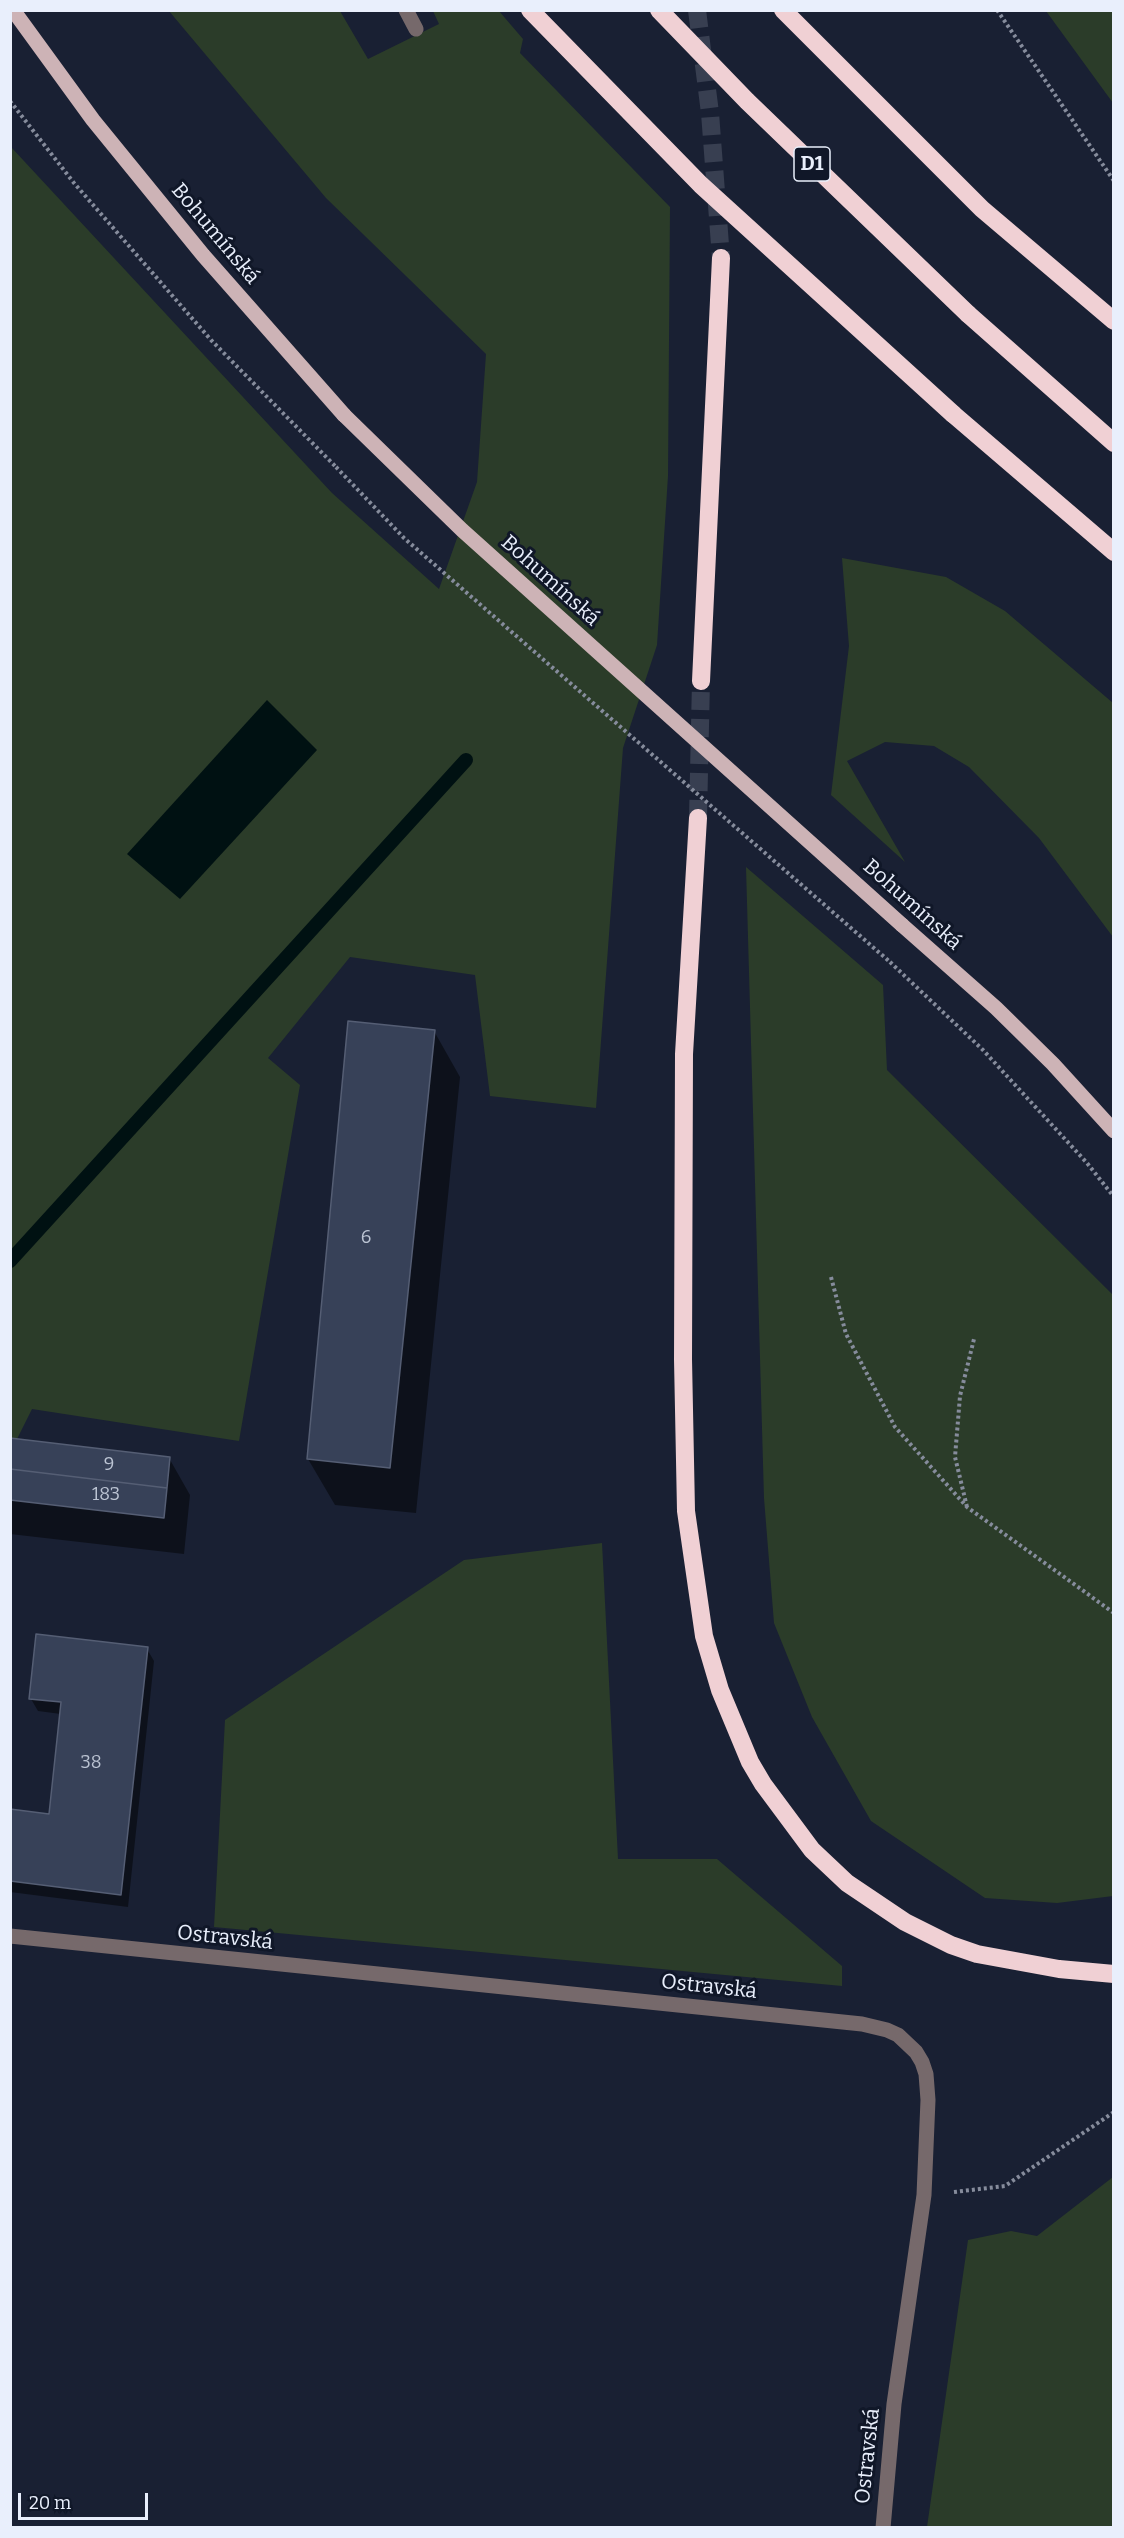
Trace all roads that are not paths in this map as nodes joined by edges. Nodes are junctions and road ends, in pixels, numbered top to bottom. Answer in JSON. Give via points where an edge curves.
{"nodes":[{"id":1,"x":13,"y":10,"type":"edge"},
{"id":2,"x":406,"y":10,"type":"edge"},
{"id":3,"x":530,"y":10,"type":"edge"},
{"id":4,"x":659,"y":10,"type":"edge"},
{"id":5,"x":783,"y":10,"type":"edge"},
{"id":6,"x":416,"y":29,"type":"dead end"},
{"id":7,"x":721,"y":258,"type":"tunnel mouth"},
{"id":8,"x":1113,"y":321,"type":"edge"},
{"id":9,"x":1113,"y":443,"type":"edge"},
{"id":10,"x":1113,"y":552,"type":"edge"},
{"id":11,"x":701,"y":681,"type":"tunnel mouth"},
{"id":12,"x":698,"y":819,"type":"tunnel mouth"},
{"id":13,"x":1113,"y":1131,"type":"edge"},
{"id":14,"x":10,"y":1936,"type":"edge"},
{"id":15,"x":1113,"y":1974,"type":"edge"},
{"id":16,"x":883,"y":2528,"type":"edge"}],
"edges":[{"from":1,"to":13,"type":"main road","name":"Bohumínská","bridge":true,"via":[[93,120],[203,255],[344,416],[462,530],[996,1008]]},
{"from":2,"to":6,"type":"street"},
{"from":3,"to":10,"type":"highway","bridge":true,"via":[[701,184],[953,414]]},
{"from":4,"to":9,"type":"highway","number":"D1","bridge":true,"via":[[747,101],[968,314]]},
{"from":5,"to":8,"type":"highway","via":[[982,209]]},
{"from":7,"to":11,"type":"highway"},
{"from":12,"to":15,"type":"highway","via":[[684,1054],[686,1511],[704,1636],[720,1690],[750,1762],[769,1792],[812,1850],[847,1883],[913,1926],[977,1954]]},
{"from":14,"to":16,"type":"street","name":"Ostravská","via":[[862,2024],[898,2035],[916,2052],[926,2074],[928,2100],[924,2195],[894,2404]]}]}
